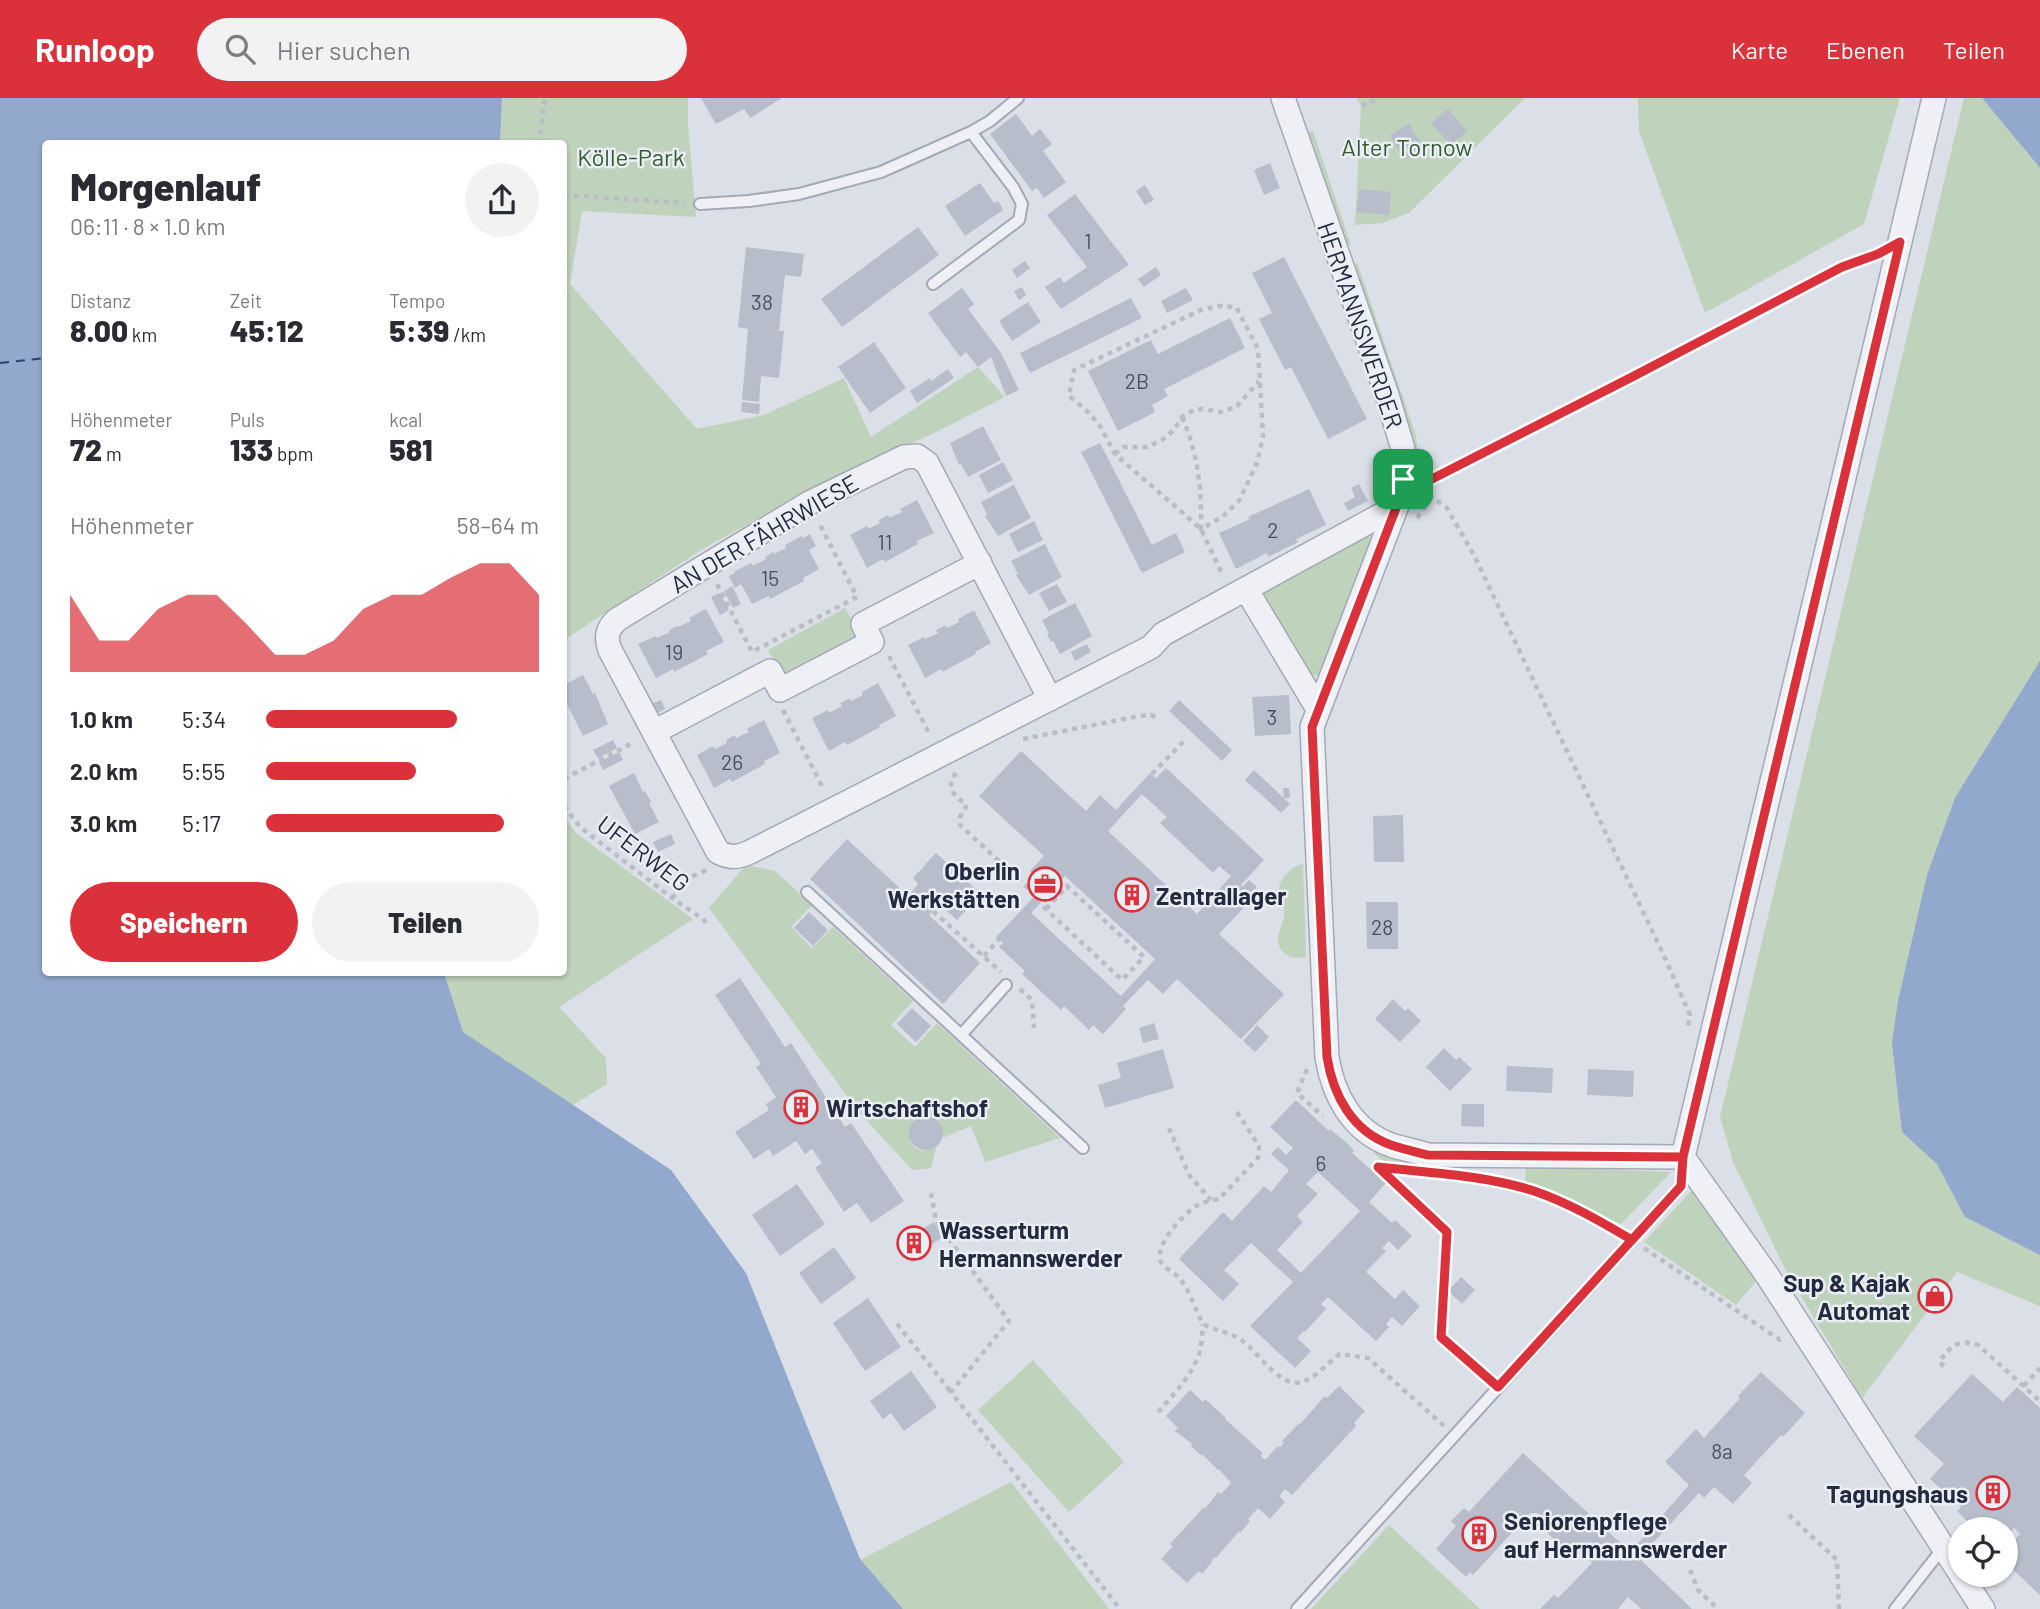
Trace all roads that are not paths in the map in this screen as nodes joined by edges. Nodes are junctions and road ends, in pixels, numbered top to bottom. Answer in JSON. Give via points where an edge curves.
{"nodes":[{"id":1,"x":1018,"y":98,"type":"edge"},
{"id":2,"x":1283,"y":98,"type":"edge"},
{"id":3,"x":1934,"y":98,"type":"edge"},
{"id":4,"x":971,"y":132,"type":"junction"},
{"id":5,"x":700,"y":204,"type":"road end"},
{"id":6,"x":933,"y":284,"type":"dead end"},
{"id":7,"x":1396,"y":507,"type":"junction"},
{"id":8,"x":979,"y":563,"type":"junction"},
{"id":9,"x":1239,"y":593,"type":"junction"},
{"id":10,"x":1050,"y":699,"type":"junction"},
{"id":11,"x":1318,"y":709,"type":"junction"},
{"id":12,"x":654,"y":732,"type":"junction"},
{"id":13,"x":807,"y":892,"type":"dead end"},
{"id":14,"x":1012,"y":986,"type":"road end"},
{"id":15,"x":961,"y":1035,"type":"junction"},
{"id":16,"x":1083,"y":1148,"type":"dead end"},
{"id":17,"x":1683,"y":1157,"type":"junction"},
{"id":18,"x":1943,"y":1548,"type":"junction"},
{"id":19,"x":1948,"y":1555,"type":"edge"},
{"id":20,"x":1969,"y":1587,"type":"edge"},
{"id":21,"x":1297,"y":1609,"type":"edge"},
{"id":22,"x":1895,"y":1609,"type":"edge"},
{"id":23,"x":1983,"y":1609,"type":"edge"}],
"edges":[{"from":1,"to":4,"type":"lane"},
{"from":2,"to":7,"type":"street","name":"HERMANNSWERDER","via":[[1403,449],[1403,479]]},
{"from":3,"to":17,"type":"street"},
{"from":4,"to":5,"type":"lane","via":[[881,172],[799,194]]},
{"from":4,"to":6,"type":"lane","via":[[1013,187],[1022,204],[1019,220]]},
{"from":7,"to":9,"type":"street"},
{"from":7,"to":11,"type":"street","name":"HERMANNSWERDER"},
{"from":8,"to":10,"type":"street","name":"AN DER FÄHRWIESE"},
{"from":8,"to":12,"type":"street","via":[[863,624],[872,642],[780,690],[770,671]]},
{"from":8,"to":12,"type":"street","name":"AN DER FÄHRWIESE","via":[[928,463],[917,456],[904,457],[809,503],[618,618],[608,630],[610,650]]},
{"from":9,"to":10,"type":"street","via":[[1163,634],[1152,647]]},
{"from":9,"to":11,"type":"street"},
{"from":10,"to":12,"type":"street","name":"AN DER FÄHRWIESE","via":[[733,857],[718,852]]},
{"from":11,"to":17,"type":"street","name":"HERMANNSWERDER","via":[[1312,727],[1327,1057],[1339,1100],[1352,1119],[1388,1144],[1428,1155]]},
{"from":13,"to":15,"type":"lane"},
{"from":14,"to":15,"type":"lane"},
{"from":15,"to":16,"type":"lane"},
{"from":17,"to":18,"type":"street","via":[[1767,1275]]},
{"from":17,"to":21,"type":"lane","via":[[1681,1186]]},
{"from":18,"to":19,"type":"street"},
{"from":18,"to":22,"type":"lane"},
{"from":20,"to":23,"type":"street"}]}
